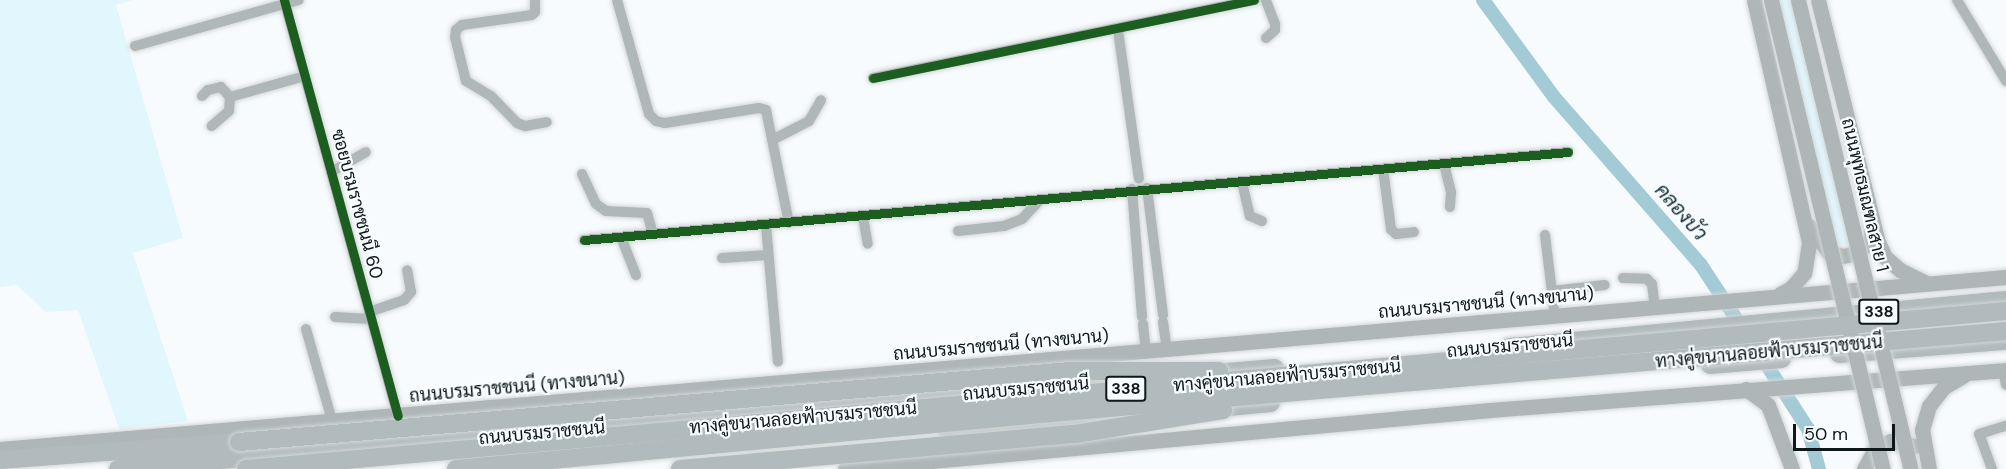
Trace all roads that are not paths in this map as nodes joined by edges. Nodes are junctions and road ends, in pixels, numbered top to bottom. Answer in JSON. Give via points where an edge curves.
{"nodes":[{"id":1,"x":299,"y":0,"type":"edge"},
{"id":2,"x":535,"y":0,"type":"edge"},
{"id":3,"x":617,"y":0,"type":"edge"},
{"id":4,"x":1254,"y":0,"type":"edge"},
{"id":5,"x":1266,"y":0,"type":"edge"},
{"id":6,"x":1754,"y":0,"type":"edge"},
{"id":7,"x":1771,"y":0,"type":"edge"},
{"id":8,"x":1798,"y":0,"type":"edge"},
{"id":9,"x":1818,"y":0,"type":"edge"},
{"id":10,"x":1957,"y":0,"type":"edge"},
{"id":11,"x":285,"y":2,"type":"edge"},
{"id":12,"x":1118,"y":30,"type":"junction"},
{"id":13,"x":1266,"y":38,"type":"dead end"},
{"id":14,"x":135,"y":46,"type":"dead end"},
{"id":15,"x":305,"y":76,"type":"junction"},
{"id":16,"x":873,"y":78,"type":"dead end"},
{"id":17,"x":2006,"y":81,"type":"edge"},
{"id":18,"x":202,"y":96,"type":"dead end"},
{"id":19,"x":230,"y":97,"type":"junction"},
{"id":20,"x":821,"y":100,"type":"dead end"},
{"id":21,"x":547,"y":122,"type":"dead end"},
{"id":22,"x":212,"y":126,"type":"dead end"},
{"id":23,"x":774,"y":139,"type":"junction"},
{"id":24,"x":366,"y":152,"type":"dead end"},
{"id":25,"x":1568,"y":152,"type":"dead end"},
{"id":26,"x":1444,"y":164,"type":"junction"},
{"id":27,"x":1383,"y":169,"type":"junction"},
{"id":28,"x":331,"y":172,"type":"junction"},
{"id":29,"x":582,"y":174,"type":"dead end"},
{"id":30,"x":1139,"y":179,"type":"junction"},
{"id":31,"x":1242,"y":182,"type":"junction"},
{"id":32,"x":1150,"y":191,"type":"junction"},
{"id":33,"x":1130,"y":193,"type":"junction"},
{"id":34,"x":1039,"y":201,"type":"junction"},
{"id":35,"x":1450,"y":207,"type":"dead end"},
{"id":36,"x":1870,"y":207,"type":"junction"},
{"id":37,"x":863,"y":217,"type":"junction"},
{"id":38,"x":1805,"y":220,"type":"junction"},
{"id":39,"x":1262,"y":221,"type":"dead end"},
{"id":40,"x":789,"y":223,"type":"junction"},
{"id":41,"x":766,"y":225,"type":"junction"},
{"id":42,"x":958,"y":231,"type":"dead end"},
{"id":43,"x":1414,"y":232,"type":"dead end"},
{"id":44,"x":653,"y":234,"type":"junction"},
{"id":45,"x":1545,"y":235,"type":"dead end"},
{"id":46,"x":621,"y":237,"type":"junction"},
{"id":47,"x":584,"y":240,"type":"dead end"},
{"id":48,"x":868,"y":244,"type":"dead end"},
{"id":49,"x":768,"y":255,"type":"junction"},
{"id":50,"x":722,"y":258,"type":"dead end"},
{"id":51,"x":407,"y":270,"type":"dead end"},
{"id":52,"x":636,"y":274,"type":"dead end"},
{"id":53,"x":2006,"y":277,"type":"edge"},
{"id":54,"x":1623,"y":278,"type":"dead end"},
{"id":55,"x":1929,"y":284,"type":"junction"},
{"id":56,"x":1605,"y":285,"type":"dead end"},
{"id":57,"x":1552,"y":291,"type":"junction"},
{"id":58,"x":1774,"y":297,"type":"junction"},
{"id":59,"x":2006,"y":300,"type":"edge"},
{"id":60,"x":1655,"y":307,"type":"junction"},
{"id":61,"x":2006,"y":311,"type":"edge"},
{"id":62,"x":370,"y":315,"type":"junction"},
{"id":63,"x":1556,"y":316,"type":"junction"},
{"id":64,"x":335,"y":317,"type":"dead end"},
{"id":65,"x":306,"y":329,"type":"dead end"},
{"id":66,"x":2006,"y":331,"type":"edge"},
{"id":67,"x":2006,"y":340,"type":"edge"},
{"id":68,"x":1167,"y":350,"type":"junction"},
{"id":69,"x":1146,"y":352,"type":"junction"},
{"id":70,"x":778,"y":361,"type":"dead end"},
{"id":71,"x":1968,"y":373,"type":"junction"},
{"id":72,"x":2005,"y":375,"type":"edge"},
{"id":73,"x":1351,"y":380,"type":"junction"},
{"id":74,"x":1746,"y":389,"type":"junction"},
{"id":75,"x":398,"y":416,"type":"junction"},
{"id":76,"x":332,"y":420,"type":"junction"},
{"id":77,"x":2006,"y":426,"type":"edge"},
{"id":78,"x":0,"y":449,"type":"edge"},
{"id":79,"x":0,"y":460,"type":"edge"},
{"id":80,"x":118,"y":469,"type":"edge"},
{"id":81,"x":246,"y":469,"type":"edge"},
{"id":82,"x":456,"y":469,"type":"edge"},
{"id":83,"x":534,"y":469,"type":"edge"},
{"id":84,"x":680,"y":469,"type":"edge"},
{"id":85,"x":845,"y":469,"type":"edge"},
{"id":86,"x":1792,"y":469,"type":"edge"},
{"id":87,"x":1864,"y":469,"type":"edge"},
{"id":88,"x":1883,"y":469,"type":"edge"},
{"id":89,"x":1911,"y":469,"type":"edge"},
{"id":90,"x":1928,"y":469,"type":"edge"},
{"id":91,"x":1992,"y":469,"type":"edge"}],
"edges":[{"from":1,"to":11,"type":"street"},
{"from":2,"to":21,"type":"street","via":[[536,12],[531,15],[462,25],[455,37],[466,81],[491,96],[517,123],[525,126]]},
{"from":3,"to":23,"type":"street","via":[[648,114],[665,123],[759,108],[766,110]]},
{"from":4,"to":12,"type":"street"},
{"from":5,"to":13,"type":"street","via":[[1275,24],[1275,30]]},
{"from":6,"to":38,"type":"main road"},
{"from":7,"to":88,"type":"main road","bridge":true},
{"from":8,"to":89,"type":"main road","name":"ถนนพุทธมณฑลสาย 1","bridge":true},
{"from":9,"to":36,"type":"main road","name":"ถนนพุทธมณฑลสาย 1"},
{"from":10,"to":17,"type":"street"},
{"from":11,"to":14,"type":"street"},
{"from":11,"to":15,"type":"street","name":"ซอยบรมราชชนนี 60"},
{"from":12,"to":16,"type":"street"},
{"from":12,"to":30,"type":"street"},
{"from":15,"to":19,"type":"street"},
{"from":15,"to":28,"type":"street","name":"ซอยบรมราชชนนี 60"},
{"from":18,"to":19,"type":"street","via":[[221,87]]},
{"from":19,"to":22,"type":"street","via":[[229,111]]},
{"from":20,"to":23,"type":"street","via":[[809,121]]},
{"from":23,"to":40,"type":"street"},
{"from":24,"to":28,"type":"street"},
{"from":25,"to":26,"type":"street"},
{"from":26,"to":27,"type":"street"},
{"from":26,"to":35,"type":"street","via":[[1451,192]]},
{"from":27,"to":31,"type":"street"},
{"from":27,"to":43,"type":"street","via":[[1391,229],[1396,234]]},
{"from":28,"to":62,"type":"street","name":"ซอยบรมราชชนนี 60"},
{"from":29,"to":44,"type":"street","via":[[596,204],[606,211],[647,213]]},
{"from":30,"to":32,"type":"street"},
{"from":30,"to":33,"type":"street"},
{"from":31,"to":32,"type":"street"},
{"from":31,"to":39,"type":"street","via":[[1250,216]]},
{"from":32,"to":33,"type":"street"},
{"from":32,"to":68,"type":"street"},
{"from":33,"to":34,"type":"street"},
{"from":33,"to":69,"type":"street"},
{"from":34,"to":37,"type":"street"},
{"from":34,"to":42,"type":"street","via":[[1022,219],[1004,226]]},
{"from":36,"to":38,"type":"main road","via":[[1870,242],[1856,253],[1829,253]]},
{"from":36,"to":55,"type":"main road","name":"ถนนพุทธมณฑลสาย 1","via":[[1885,257],[1900,270]]},
{"from":37,"to":40,"type":"street"},
{"from":37,"to":48,"type":"street"},
{"from":38,"to":58,"type":"main road","via":[[1810,255],[1804,273],[1791,288]]},
{"from":40,"to":41,"type":"street"},
{"from":41,"to":44,"type":"street"},
{"from":41,"to":49,"type":"street"},
{"from":44,"to":46,"type":"street"},
{"from":45,"to":57,"type":"street"},
{"from":46,"to":47,"type":"street"},
{"from":46,"to":52,"type":"street"},
{"from":49,"to":50,"type":"street"},
{"from":49,"to":70,"type":"street"},
{"from":51,"to":62,"type":"street","via":[[411,292],[404,300]]},
{"from":53,"to":55,"type":"main road","name":"ถนนบรมราชชนนี (ทางขนาน)","number":"338"},
{"from":54,"to":60,"type":"street","via":[[1647,279],[1652,284]]},
{"from":55,"to":58,"type":"main road","name":"ถนนบรมราชชนนี (ทางขนาน)","number":"338"},
{"from":56,"to":57,"type":"street"},
{"from":57,"to":63,"type":"street"},
{"from":58,"to":60,"type":"main road","name":"ถนนบรมราชชนนี (ทางขนาน)","number":"338"},
{"from":59,"to":80,"type":"main road","name":"ถนนบรมราชชนนี","number":"338"},
{"from":60,"to":63,"type":"main road","name":"ถนนบรมราชชนนี (ทางขนาน)","number":"338"},
{"from":61,"to":73,"type":"main road","name":"ทางคู่ขนานลอยฟ้าบรมราชชนนี","number":"338","bridge":true},
{"from":62,"to":64,"type":"street"},
{"from":62,"to":75,"type":"street","name":"ซอยบรมราชชนนี 60"},
{"from":63,"to":68,"type":"main road","name":"ถนนบรมราชชนนี (ทางขนาน)","number":"338"},
{"from":65,"to":76,"type":"street"},
{"from":66,"to":73,"type":"main road","name":"ทางคู่ขนานลอยฟ้าบรมราชชนนี","number":"338","bridge":true},
{"from":67,"to":83,"type":"main road","name":"ถนนบรมราชชนนี","number":"338"},
{"from":68,"to":69,"type":"main road","name":"ถนนบรมราชชนนี (ทางขนาน)","number":"338"},
{"from":69,"to":75,"type":"main road","name":"ถนนบรมราชชนนี (ทางขนาน)","number":"338"},
{"from":71,"to":72,"type":"main road"},
{"from":71,"to":74,"type":"main road"},
{"from":71,"to":90,"type":"main road","via":[[1944,387],[1929,406],[1922,430]]},
{"from":73,"to":79,"type":"main road","bridge":true,"via":[[1071,371]]},
{"from":73,"to":81,"type":"main road","name":"ทางคู่ขนานลอยฟ้าบรมราชชนนี","number":"338","bridge":true},
{"from":73,"to":82,"type":"main road","name":"ทางคู่ขนานลอยฟ้าบรมราชชนนี","number":"338","bridge":true,"via":[[1051,413]]},
{"from":73,"to":84,"type":"main road","bridge":true,"via":[[1075,434]]},
{"from":74,"to":85,"type":"main road"},
{"from":74,"to":86,"type":"main road","via":[[1768,405]]},
{"from":75,"to":76,"type":"main road","name":"ถนนบรมราชชนนี (ทางขนาน)","number":"338"},
{"from":76,"to":78,"type":"main road","name":"ถนนบรมราชชนนี (ทางขนาน)","number":"338"},
{"from":77,"to":91,"type":"street","via":[[1979,434]]},
{"from":87,"to":90,"type":"main road","via":[[1870,453],[1892,441],[1914,446]]}]}
